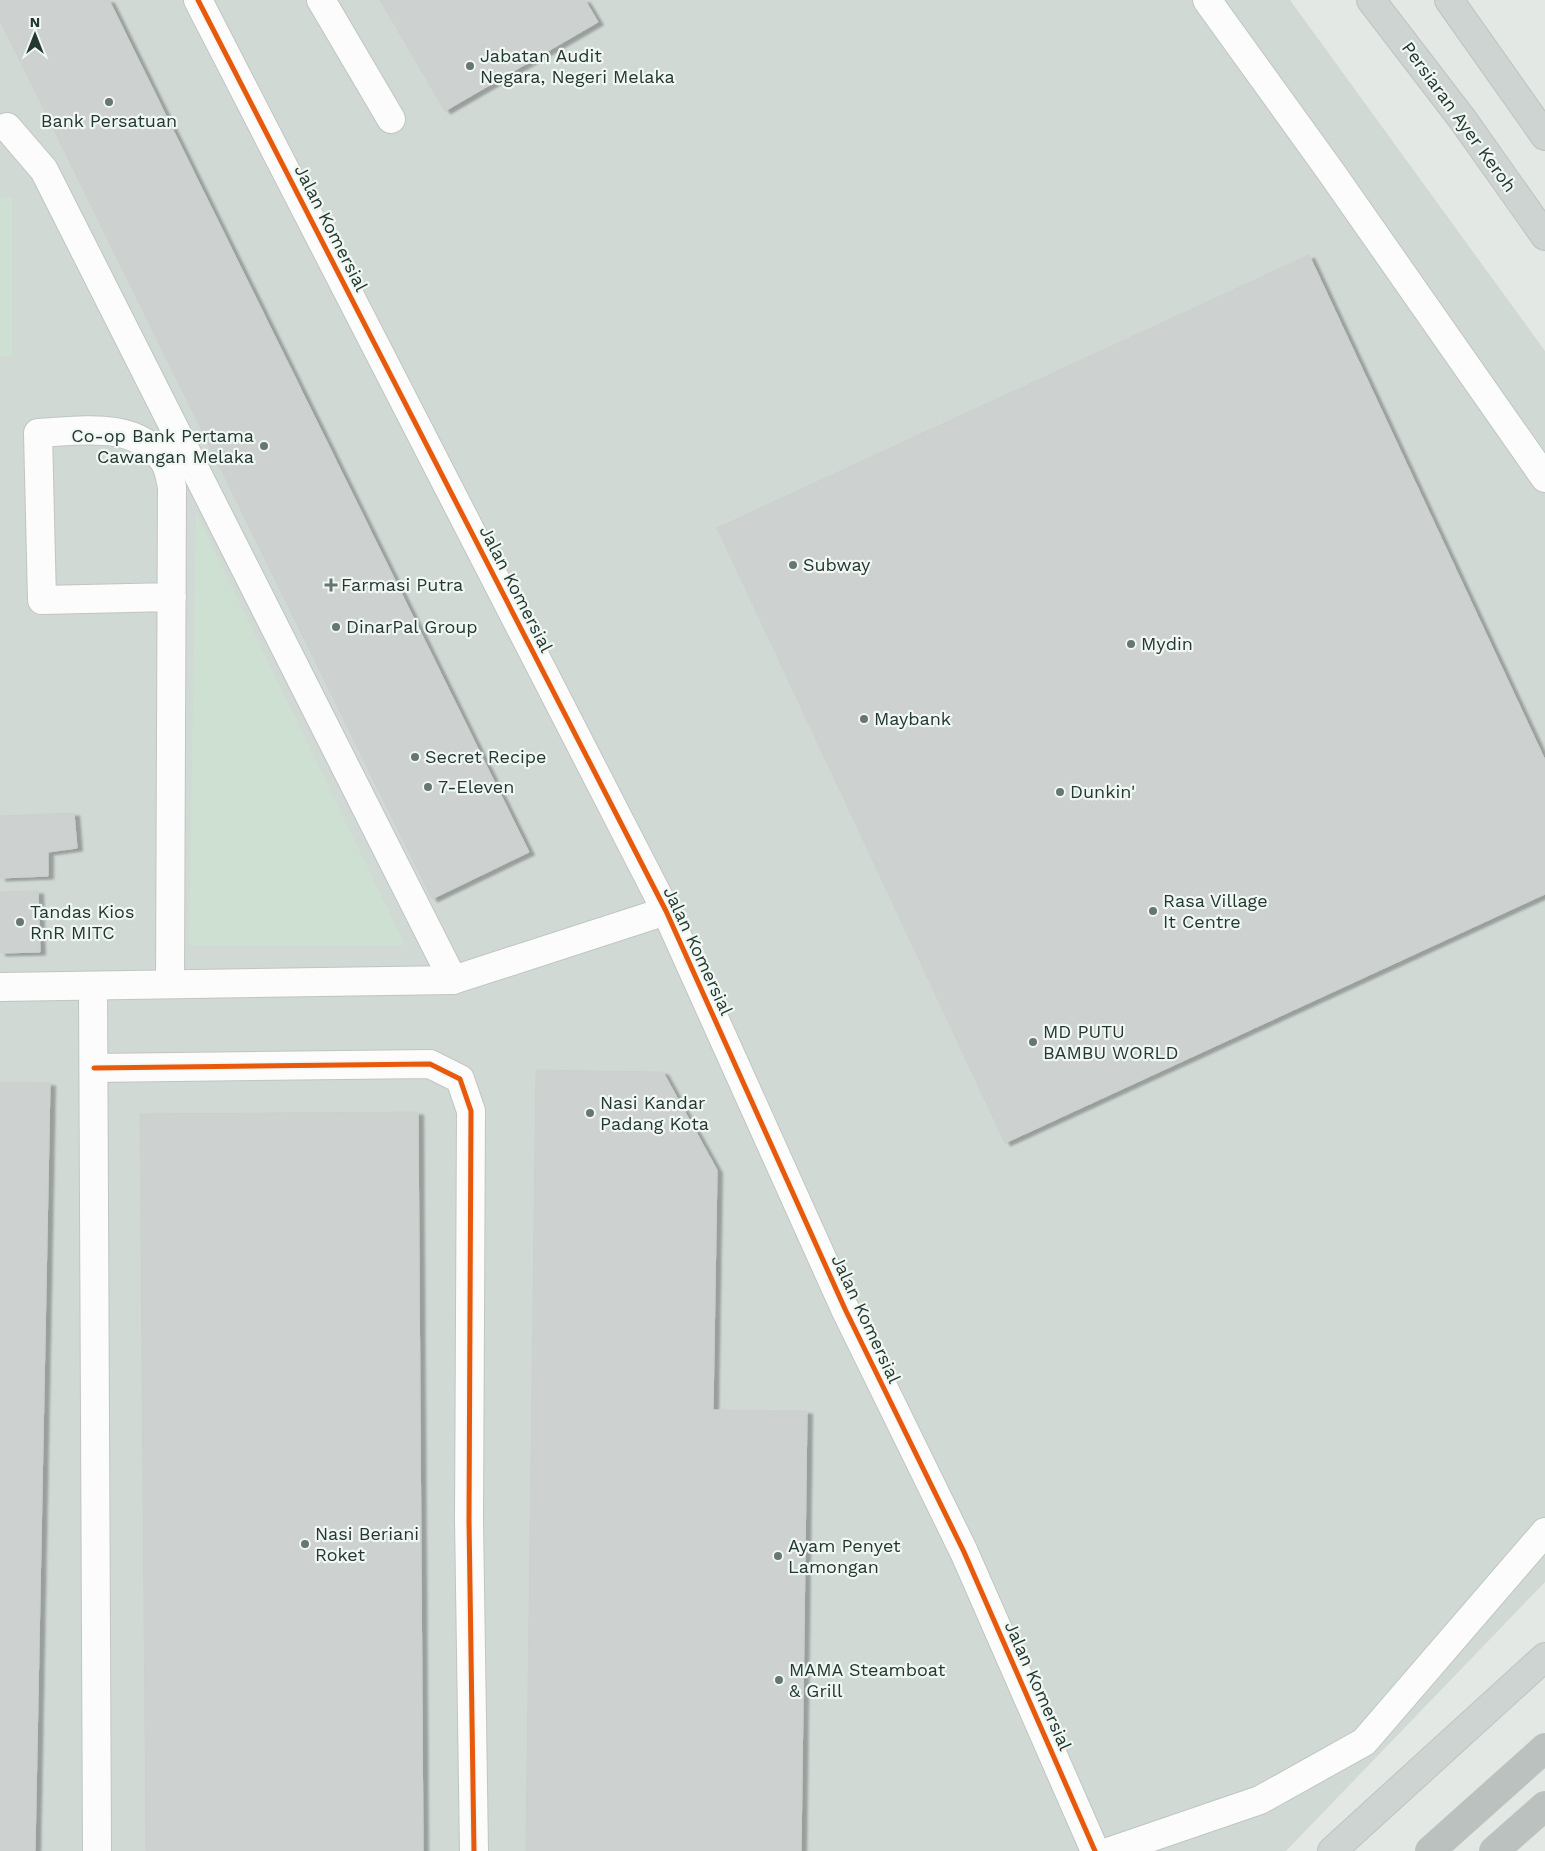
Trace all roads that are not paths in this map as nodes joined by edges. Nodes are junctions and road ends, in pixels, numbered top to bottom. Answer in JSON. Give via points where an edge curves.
{"nodes":[{"id":1,"x":198,"y":0,"type":"edge"},
{"id":2,"x":321,"y":0,"type":"edge"},
{"id":3,"x":1207,"y":0,"type":"edge"},
{"id":4,"x":1371,"y":0,"type":"edge"},
{"id":5,"x":1449,"y":0,"type":"edge"},
{"id":6,"x":391,"y":119,"type":"dead end"},
{"id":7,"x":2,"y":121,"type":"edge"},
{"id":8,"x":1545,"y":136,"type":"edge"},
{"id":9,"x":1545,"y":236,"type":"edge"},
{"id":10,"x":1545,"y":478,"type":"edge"},
{"id":11,"x":172,"y":597,"type":"junction"},
{"id":12,"x":666,"y":911,"type":"junction"},
{"id":13,"x":453,"y":980,"type":"junction"},
{"id":14,"x":170,"y":984,"type":"junction"},
{"id":15,"x":93,"y":986,"type":"junction"},
{"id":16,"x":0,"y":988,"type":"edge"},
{"id":17,"x":94,"y":1068,"type":"junction"},
{"id":18,"x":1545,"y":1532,"type":"edge"},
{"id":19,"x":1545,"y":1657,"type":"edge"},
{"id":20,"x":1545,"y":1748,"type":"edge"},
{"id":21,"x":1545,"y":1806,"type":"edge"},
{"id":22,"x":97,"y":1851,"type":"edge"},
{"id":23,"x":474,"y":1851,"type":"edge"},
{"id":24,"x":1095,"y":1851,"type":"edge"},
{"id":25,"x":1111,"y":1851,"type":"edge"},
{"id":26,"x":1332,"y":1851,"type":"edge"},
{"id":27,"x":1430,"y":1851,"type":"edge"},
{"id":28,"x":1494,"y":1851,"type":"edge"}],
"edges":[{"from":1,"to":12,"type":"street","name":"Jalan Komersial"},
{"from":2,"to":6,"type":"street"},
{"from":3,"to":10,"type":"street"},
{"from":4,"to":9,"type":"main road","name":"Persiaran Ayer Keroh","via":[[1463,120]]},
{"from":5,"to":8,"type":"main road"},
{"from":7,"to":13,"type":"street","via":[[44,170]]},
{"from":11,"to":11,"type":"street","via":[[172,487],[165,462],[152,446],[137,436],[107,430],[38,432],[42,600]]},
{"from":11,"to":14,"type":"street"},
{"from":12,"to":13,"type":"street"},
{"from":12,"to":24,"type":"street","name":"Jalan Komersial","via":[[845,1309],[964,1552]]},
{"from":13,"to":14,"type":"street"},
{"from":14,"to":15,"type":"street"},
{"from":15,"to":16,"type":"street"},
{"from":15,"to":17,"type":"street"},
{"from":17,"to":22,"type":"street"},
{"from":17,"to":23,"type":"street","via":[[430,1064],[460,1079],[472,1111],[469,1520]]},
{"from":18,"to":25,"type":"street","via":[[1364,1742],[1260,1800]]},
{"from":19,"to":26,"type":"main road"},
{"from":20,"to":27,"type":"highway"},
{"from":21,"to":28,"type":"highway"}]}
